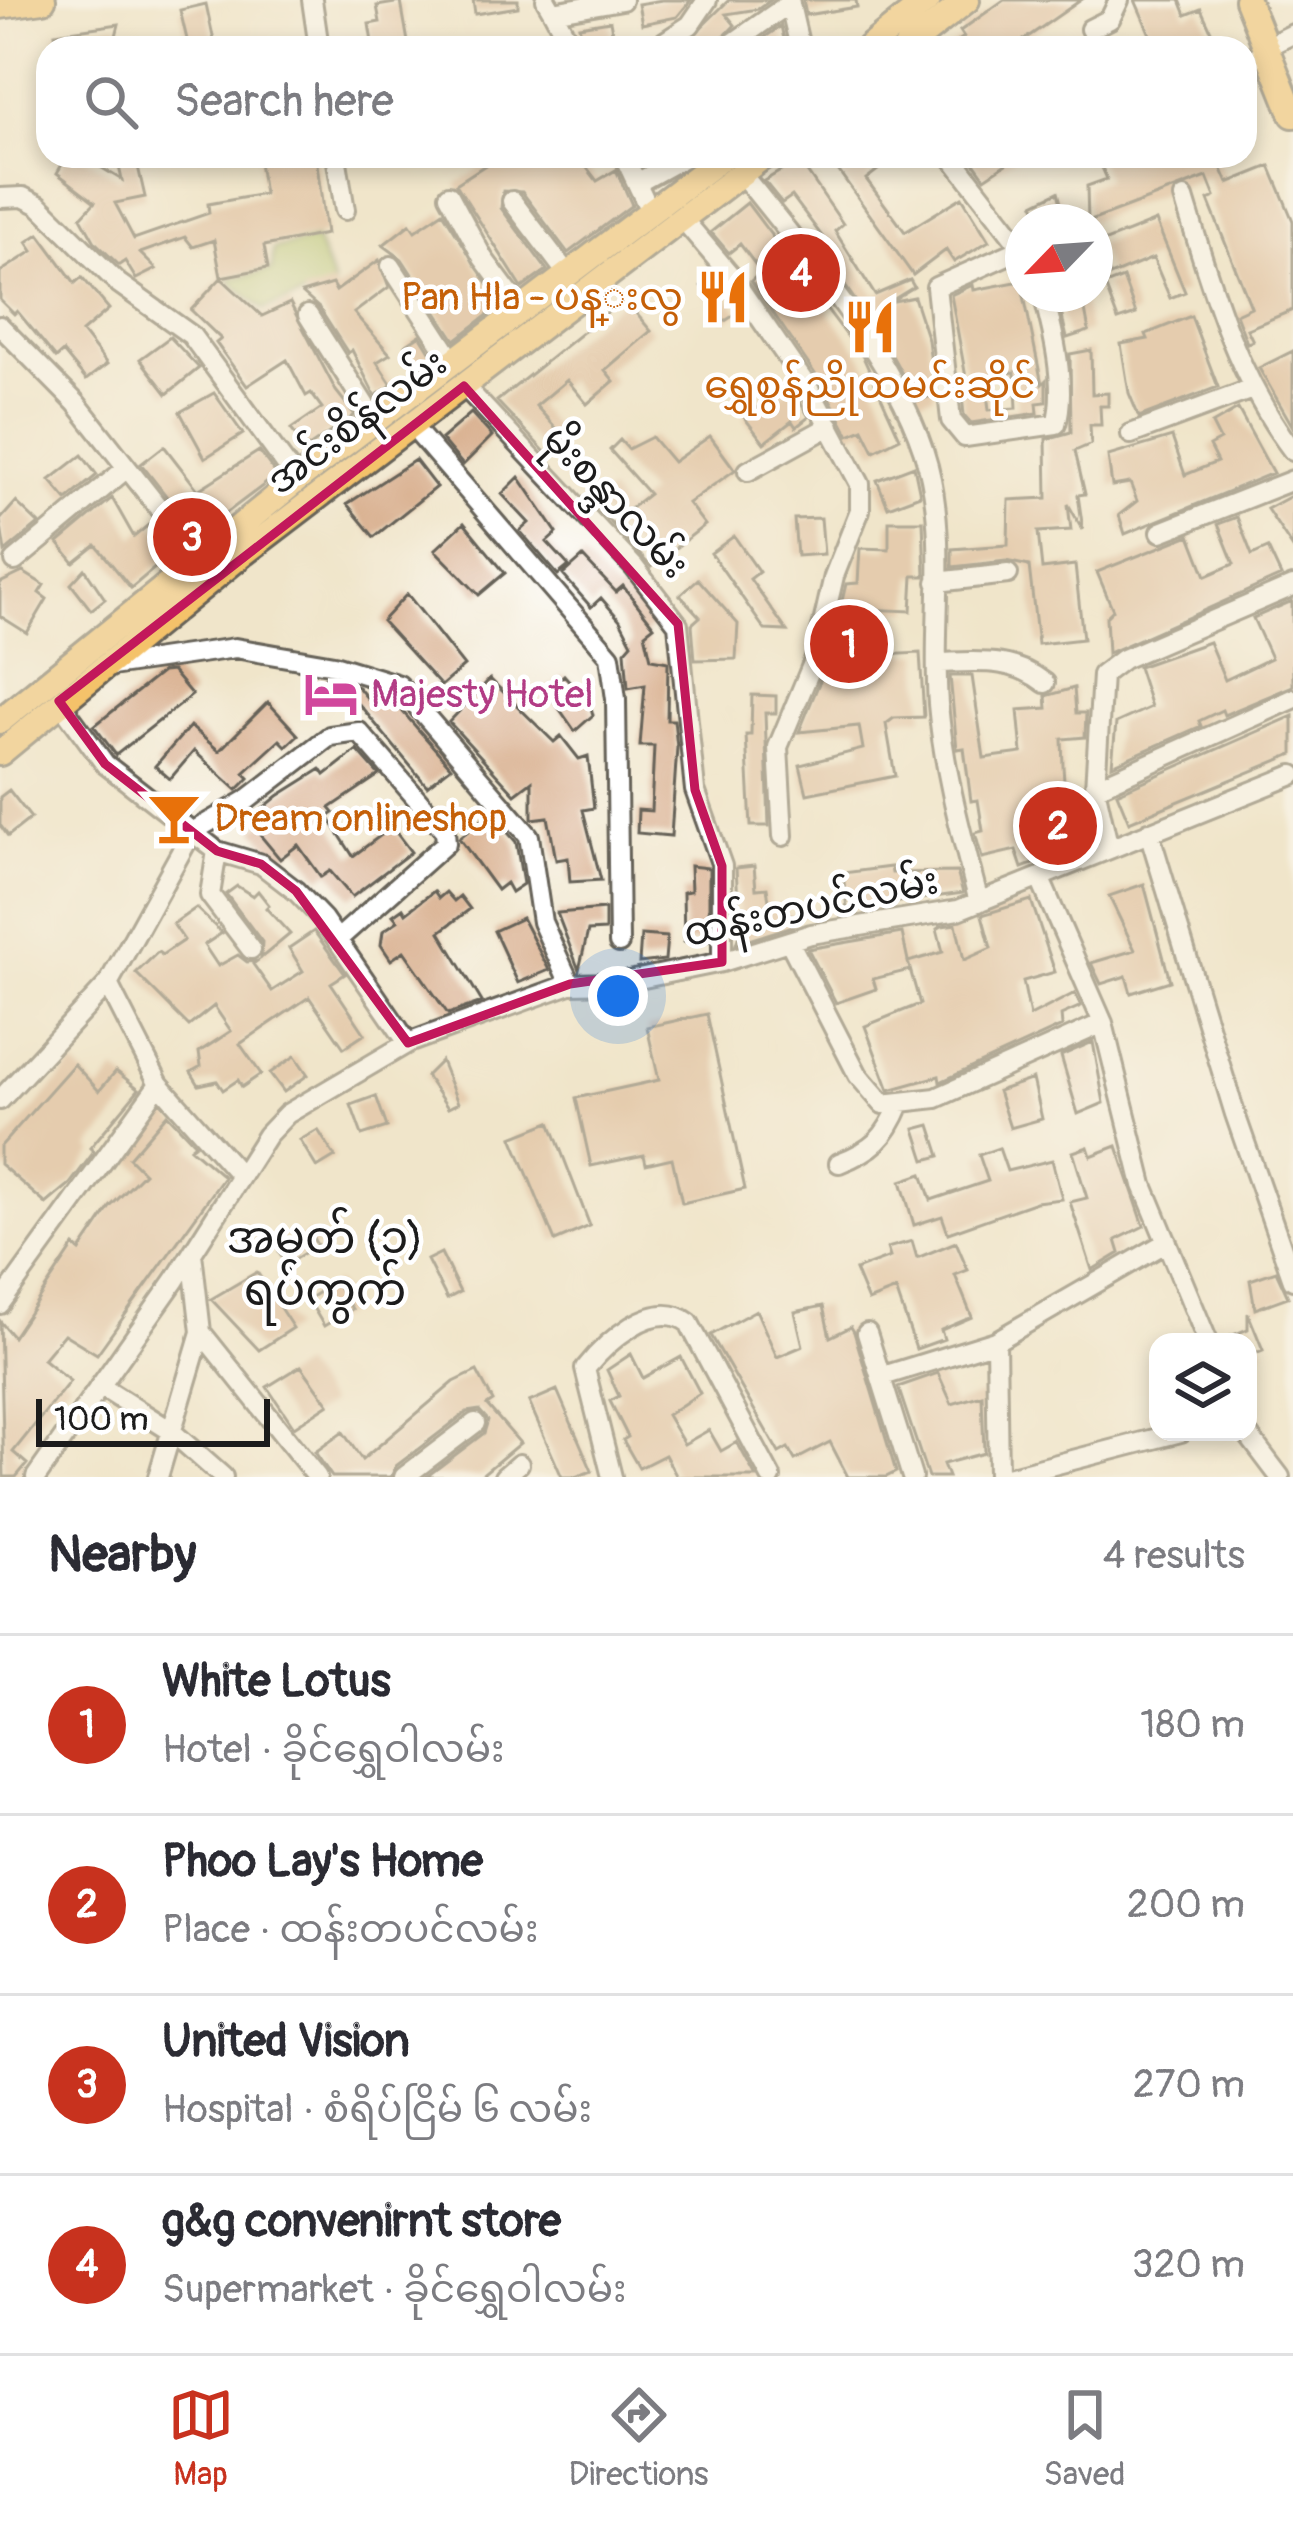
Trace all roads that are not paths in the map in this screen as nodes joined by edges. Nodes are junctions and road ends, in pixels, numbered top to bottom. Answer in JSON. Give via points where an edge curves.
{"nodes":[{"id":1,"x":43,"y":0,"type":"edge"},
{"id":2,"x":312,"y":0,"type":"edge"},
{"id":3,"x":622,"y":0,"type":"edge"},
{"id":4,"x":707,"y":0,"type":"edge"},
{"id":5,"x":928,"y":0,"type":"edge"},
{"id":6,"x":967,"y":0,"type":"edge"},
{"id":7,"x":1119,"y":0,"type":"edge"},
{"id":8,"x":1247,"y":0,"type":"edge"},
{"id":9,"x":790,"y":2,"type":"edge"},
{"id":10,"x":0,"y":6,"type":"edge"},
{"id":11,"x":549,"y":6,"type":"edge"},
{"id":12,"x":1090,"y":28,"type":"dead end"},
{"id":13,"x":1293,"y":34,"type":"edge"},
{"id":14,"x":317,"y":36,"type":"edge"},
{"id":15,"x":565,"y":36,"type":"edge"},
{"id":16,"x":673,"y":36,"type":"edge"},
{"id":17,"x":743,"y":36,"type":"edge"},
{"id":18,"x":797,"y":36,"type":"edge"},
{"id":19,"x":883,"y":36,"type":"edge"},
{"id":20,"x":921,"y":36,"type":"edge"},
{"id":21,"x":1255,"y":36,"type":"edge"},
{"id":22,"x":1259,"y":54,"type":"edge"},
{"id":23,"x":1293,"y":115,"type":"edge"},
{"id":24,"x":339,"y":168,"type":"edge"},
{"id":25,"x":630,"y":168,"type":"edge"},
{"id":26,"x":664,"y":168,"type":"edge"},
{"id":27,"x":728,"y":168,"type":"edge"},
{"id":28,"x":730,"y":168,"type":"edge"},
{"id":29,"x":735,"y":168,"type":"edge"},
{"id":30,"x":960,"y":168,"type":"edge"},
{"id":31,"x":637,"y":183,"type":"junction"},
{"id":32,"x":448,"y":195,"type":"dead end"},
{"id":33,"x":0,"y":198,"type":"edge"},
{"id":34,"x":1184,"y":198,"type":"dead end"},
{"id":35,"x":512,"y":201,"type":"dead end"},
{"id":36,"x":345,"y":210,"type":"dead end"},
{"id":37,"x":650,"y":211,"type":"junction"},
{"id":38,"x":682,"y":218,"type":"junction"},
{"id":39,"x":1005,"y":225,"type":"edge"},
{"id":40,"x":1005,"y":256,"type":"edge"},
{"id":41,"x":392,"y":266,"type":"dead end"},
{"id":42,"x":568,"y":275,"type":"junction"},
{"id":43,"x":521,"y":310,"type":"junction"},
{"id":44,"x":1047,"y":312,"type":"edge"},
{"id":45,"x":308,"y":315,"type":"dead end"},
{"id":46,"x":1,"y":327,"type":"edge"},
{"id":47,"x":459,"y":375,"type":"junction"},
{"id":48,"x":1252,"y":389,"type":"junction"},
{"id":49,"x":374,"y":421,"type":"junction"},
{"id":50,"x":412,"y":426,"type":"junction"},
{"id":51,"x":830,"y":426,"type":"junction"},
{"id":52,"x":1131,"y":434,"type":"dead end"},
{"id":53,"x":1293,"y":451,"type":"edge"},
{"id":54,"x":127,"y":468,"type":"junction"},
{"id":55,"x":748,"y":471,"type":"dead end"},
{"id":56,"x":297,"y":480,"type":"junction"},
{"id":57,"x":1293,"y":480,"type":"edge"},
{"id":58,"x":1161,"y":532,"type":"dead end"},
{"id":59,"x":199,"y":559,"type":"junction"},
{"id":60,"x":15,"y":562,"type":"dead end"},
{"id":61,"x":1008,"y":574,"type":"dead end"},
{"id":62,"x":937,"y":582,"type":"junction"},
{"id":63,"x":1293,"y":586,"type":"edge"},
{"id":64,"x":938,"y":663,"type":"junction"},
{"id":65,"x":101,"y":668,"type":"junction"},
{"id":66,"x":1045,"y":683,"type":"dead end"},
{"id":67,"x":1293,"y":699,"type":"edge"},
{"id":68,"x":59,"y":701,"type":"junction"},
{"id":69,"x":0,"y":721,"type":"edge"},
{"id":70,"x":0,"y":753,"type":"edge"},
{"id":71,"x":1293,"y":776,"type":"edge"},
{"id":72,"x":1096,"y":788,"type":"junction"},
{"id":73,"x":192,"y":832,"type":"junction"},
{"id":74,"x":1149,"y":832,"type":"junction"},
{"id":75,"x":783,"y":836,"type":"dead end"},
{"id":76,"x":1109,"y":849,"type":"junction"},
{"id":77,"x":217,"y":851,"type":"junction"},
{"id":78,"x":1040,"y":879,"type":"junction"},
{"id":79,"x":979,"y":902,"type":"junction"},
{"id":80,"x":337,"y":940,"type":"junction"},
{"id":81,"x":789,"y":940,"type":"junction"},
{"id":82,"x":619,"y":943,"type":"dead end"},
{"id":83,"x":251,"y":950,"type":"dead end"},
{"id":84,"x":722,"y":962,"type":"junction"},
{"id":85,"x":108,"y":984,"type":"junction"},
{"id":86,"x":570,"y":984,"type":"junction"},
{"id":87,"x":1103,"y":1022,"type":"junction"},
{"id":88,"x":408,"y":1043,"type":"junction"},
{"id":89,"x":159,"y":1084,"type":"junction"},
{"id":90,"x":0,"y":1100,"type":"edge"},
{"id":91,"x":900,"y":1104,"type":"junction"},
{"id":92,"x":839,"y":1163,"type":"dead end"},
{"id":93,"x":241,"y":1176,"type":"junction"},
{"id":94,"x":1167,"y":1242,"type":"junction"},
{"id":95,"x":191,"y":1253,"type":"junction"},
{"id":96,"x":1293,"y":1280,"type":"edge"},
{"id":97,"x":0,"y":1304,"type":"edge"},
{"id":98,"x":201,"y":1332,"type":"junction"},
{"id":99,"x":867,"y":1333,"type":"dead end"},
{"id":100,"x":1204,"y":1333,"type":"edge"},
{"id":101,"x":996,"y":1341,"type":"junction"},
{"id":102,"x":883,"y":1376,"type":"junction"},
{"id":103,"x":100,"y":1386,"type":"junction"},
{"id":104,"x":475,"y":1423,"type":"dead end"},
{"id":105,"x":171,"y":1431,"type":"junction"},
{"id":106,"x":1149,"y":1440,"type":"edge"},
{"id":107,"x":1253,"y":1441,"type":"edge"},
{"id":108,"x":610,"y":1476,"type":"edge"},
{"id":109,"x":35,"y":1477,"type":"edge"},
{"id":110,"x":158,"y":1477,"type":"edge"},
{"id":111,"x":223,"y":1477,"type":"edge"},
{"id":112,"x":316,"y":1477,"type":"edge"},
{"id":113,"x":404,"y":1477,"type":"edge"},
{"id":114,"x":771,"y":1477,"type":"edge"},
{"id":115,"x":913,"y":1477,"type":"edge"},
{"id":116,"x":998,"y":1477,"type":"edge"},
{"id":117,"x":1007,"y":1477,"type":"edge"},
{"id":118,"x":1280,"y":1477,"type":"edge"}],
"edges":[{"from":1,"to":10,"type":"main road"},
{"from":2,"to":14,"type":"street"},
{"from":3,"to":11,"type":"street"},
{"from":4,"to":16,"type":"street"},
{"from":5,"to":19,"type":"main road"},
{"from":6,"to":20,"type":"main road"},
{"from":7,"to":12,"type":"street","via":[[1110,20]]},
{"from":8,"to":21,"type":"main road"},
{"from":9,"to":17,"type":"street"},
{"from":9,"to":18,"type":"street"},
{"from":11,"to":15,"type":"street"},
{"from":13,"to":22,"type":"street"},
{"from":22,"to":23,"type":"main road"},
{"from":24,"to":36,"type":"street"},
{"from":25,"to":31,"type":"street"},
{"from":26,"to":31,"type":"street"},
{"from":27,"to":37,"type":"main road","name":"အင်းစိန်လမ်း"},
{"from":28,"to":38,"type":"main road","name":"အင်းစိန်လမ်း"},
{"from":29,"to":62,"type":"street","via":[[842,300],[889,381],[926,460],[938,512]]},
{"from":30,"to":39,"type":"street"},
{"from":31,"to":37,"type":"street"},
{"from":32,"to":43,"type":"street"},
{"from":33,"to":56,"type":"street","via":[[39,205],[118,283],[191,334]]},
{"from":34,"to":48,"type":"street"},
{"from":35,"to":42,"type":"street"},
{"from":37,"to":42,"type":"main road","name":"အင်းစိန်လမ်း"},
{"from":38,"to":47,"type":"main road","name":"အင်းစိန်လမ်း"},
{"from":38,"to":51,"type":"street","via":[[731,276]]},
{"from":40,"to":44,"type":"street","via":[[936,286],[951,420],[965,436],[1056,424]]},
{"from":41,"to":47,"type":"street","name":"မိုးစန္ဒာလမ်း"},
{"from":42,"to":43,"type":"main road","name":"အင်းစိန်လမ်း"},
{"from":43,"to":47,"type":"main road","name":"အင်းစိန်လမ်း"},
{"from":45,"to":49,"type":"street"},
{"from":46,"to":54,"type":"street"},
{"from":47,"to":49,"type":"main road","name":"အင်းစိန်လမ်း"},
{"from":47,"to":50,"type":"main road","name":"အင်းစိန်လမ်း"},
{"from":47,"to":84,"type":"street","name":"မိုးစန္ဒာလမ်း","via":[[678,624],[695,790],[722,866]]},
{"from":48,"to":52,"type":"street"},
{"from":48,"to":53,"type":"street"},
{"from":49,"to":56,"type":"main road","name":"အင်းစိန်လမ်း"},
{"from":50,"to":65,"type":"main road","name":"အင်းစိန်လမ်း"},
{"from":50,"to":82,"type":"street","via":[[610,656]]},
{"from":51,"to":55,"type":"street"},
{"from":51,"to":75,"type":"street","via":[[860,484],[860,510],[778,747]]},
{"from":54,"to":59,"type":"street"},
{"from":54,"to":60,"type":"street"},
{"from":56,"to":59,"type":"main road","name":"အင်းစိန်လမ်း"},
{"from":57,"to":58,"type":"street"},
{"from":59,"to":69,"type":"main road","name":"အင်းစိန်လမ်း"},
{"from":61,"to":62,"type":"street"},
{"from":62,"to":64,"type":"street"},
{"from":63,"to":72,"type":"street","via":[[1111,664],[1102,675]]},
{"from":64,"to":66,"type":"street","via":[[1000,662]]},
{"from":64,"to":79,"type":"street","via":[[949,789]]},
{"from":65,"to":68,"type":"main road","name":"အင်းစိန်လမ်း"},
{"from":65,"to":86,"type":"street","via":[[235,648],[400,685],[529,836],[542,922]]},
{"from":67,"to":72,"type":"street"},
{"from":68,"to":70,"type":"main road","name":"အင်းစိန်လမ်း"},
{"from":68,"to":73,"type":"street","via":[[105,764]]},
{"from":71,"to":74,"type":"street","name":"ထန်းတပင်လမ်း"},
{"from":72,"to":76,"type":"street"},
{"from":73,"to":77,"type":"street"},
{"from":73,"to":80,"type":"street","via":[[330,736],[359,732],[445,831],[446,842]]},
{"from":73,"to":85,"type":"street"},
{"from":74,"to":76,"type":"street","name":"ထန်းတပင်လမ်း"},
{"from":74,"to":96,"type":"street"},
{"from":76,"to":78,"type":"street","name":"ထန်းတပင်လမ်း"},
{"from":77,"to":80,"type":"street","via":[[260,864],[296,891]]},
{"from":77,"to":83,"type":"street","via":[[210,895]]},
{"from":78,"to":79,"type":"street","name":"ထန်းတပင်လမ်း"},
{"from":78,"to":87,"type":"street"},
{"from":79,"to":81,"type":"street","name":"ထန်းတပင်လမ်း"},
{"from":80,"to":88,"type":"street"},
{"from":81,"to":84,"type":"street","name":"ထန်းတပင်လမ်း"},
{"from":81,"to":91,"type":"street","via":[[857,1075],[883,1104]]},
{"from":84,"to":86,"type":"street","name":"ထန်းတပင်လမ်း","via":[[620,983]]},
{"from":85,"to":89,"type":"street"},
{"from":85,"to":90,"type":"street"},
{"from":86,"to":88,"type":"street","name":"ထန်းတပင်လမ်း"},
{"from":87,"to":91,"type":"street","via":[[935,1098]]},
{"from":87,"to":94,"type":"street","via":[[1125,1125]]},
{"from":88,"to":93,"type":"street","name":"ထန်းတပင်လမ်း","via":[[287,1114]]},
{"from":89,"to":93,"type":"street"},
{"from":89,"to":97,"type":"street"},
{"from":91,"to":92,"type":"street","via":[[870,1151]]},
{"from":93,"to":95,"type":"street","name":"ထန်းတပင်လမ်း"},
{"from":94,"to":100,"type":"street"},
{"from":94,"to":101,"type":"street"},
{"from":95,"to":98,"type":"street"},
{"from":95,"to":103,"type":"street","name":"ထန်းတပင်လမ်း"},
{"from":98,"to":105,"type":"street"},
{"from":98,"to":112,"type":"street"},
{"from":99,"to":102,"type":"street"},
{"from":101,"to":102,"type":"street"},
{"from":101,"to":116,"type":"street"},
{"from":102,"to":115,"type":"street"},
{"from":103,"to":105,"type":"street"},
{"from":103,"to":109,"type":"street","name":"ထန်းတပင်လမ်း"},
{"from":104,"to":113,"type":"street"},
{"from":105,"to":110,"type":"street"},
{"from":105,"to":111,"type":"street"},
{"from":106,"to":117,"type":"street"},
{"from":107,"to":118,"type":"street"},
{"from":108,"to":114,"type":"street","via":[[585,1370],[623,1329],[667,1316],[689,1323]]}]}
